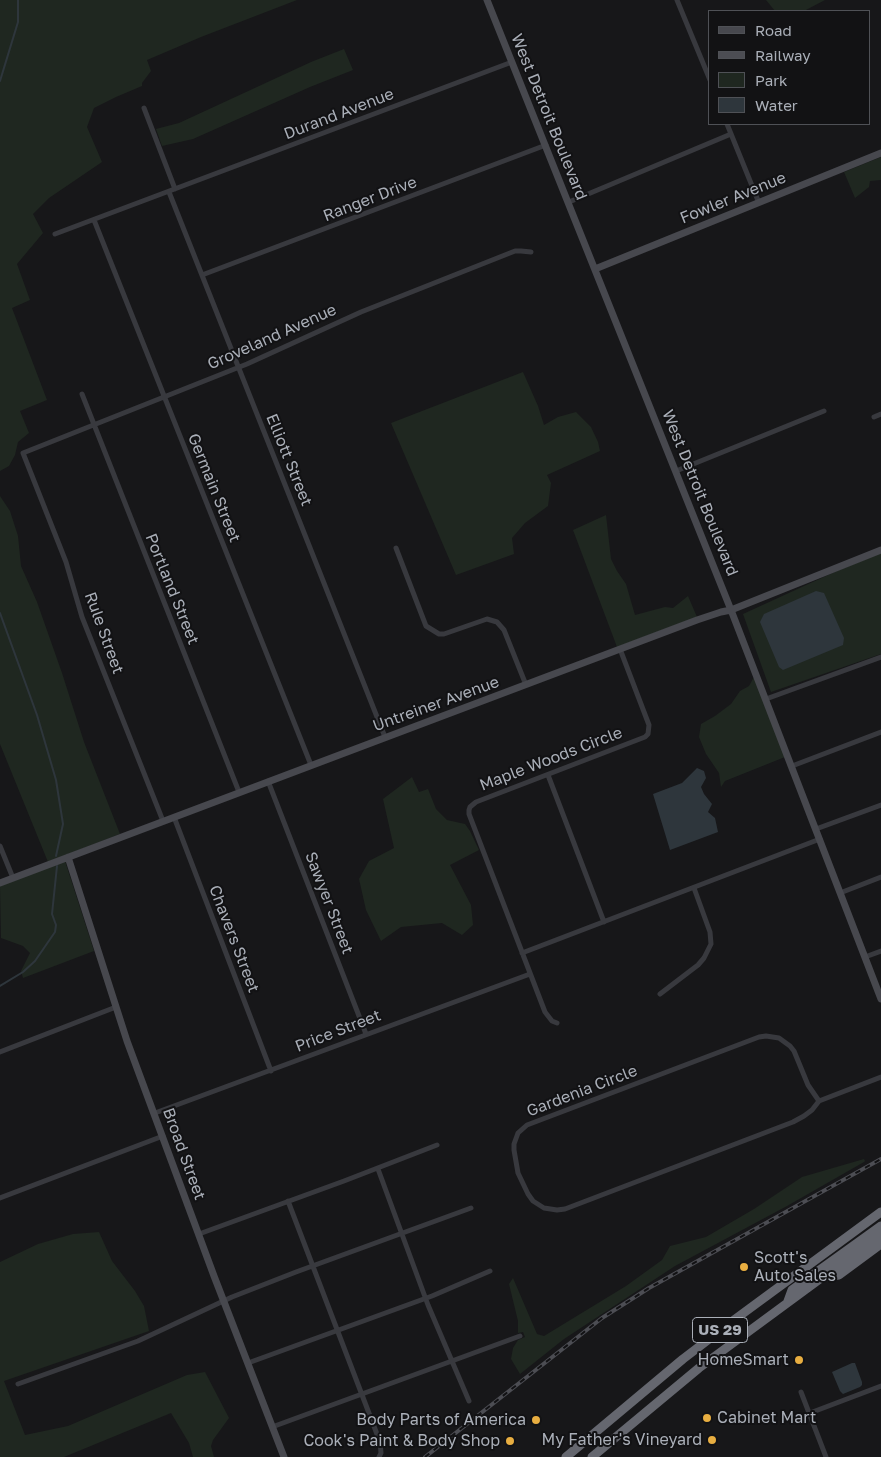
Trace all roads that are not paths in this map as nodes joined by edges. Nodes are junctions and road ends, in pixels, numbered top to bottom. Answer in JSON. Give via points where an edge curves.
{"nodes":[{"id":1,"x":487,"y":0,"type":"edge"},
{"id":2,"x":677,"y":0,"type":"edge"},
{"id":3,"x":512,"y":62,"type":"junction"},
{"id":4,"x":708,"y":75,"type":"edge"},
{"id":5,"x":144,"y":108,"type":"dead end"},
{"id":6,"x":727,"y":125,"type":"edge"},
{"id":7,"x":731,"y":134,"type":"junction"},
{"id":8,"x":546,"y":146,"type":"junction"},
{"id":9,"x":881,"y":153,"type":"edge"},
{"id":10,"x":175,"y":189,"type":"junction"},
{"id":11,"x":169,"y":192,"type":"junction"},
{"id":12,"x":568,"y":202,"type":"junction"},
{"id":13,"x":759,"y":203,"type":"junction"},
{"id":14,"x":94,"y":220,"type":"junction"},
{"id":15,"x":55,"y":234,"type":"dead end"},
{"id":16,"x":531,"y":252,"type":"dead end"},
{"id":17,"x":595,"y":269,"type":"junction"},
{"id":18,"x":202,"y":275,"type":"junction"},
{"id":19,"x":238,"y":367,"type":"junction"},
{"id":20,"x":82,"y":394,"type":"dead end"},
{"id":21,"x":164,"y":396,"type":"junction"},
{"id":22,"x":824,"y":411,"type":"dead end"},
{"id":23,"x":881,"y":414,"type":"edge"},
{"id":24,"x":874,"y":417,"type":"dead end"},
{"id":25,"x":94,"y":424,"type":"junction"},
{"id":26,"x":23,"y":453,"type":"joint"},
{"id":27,"x":676,"y":471,"type":"junction"},
{"id":28,"x":396,"y":548,"type":"dead end"},
{"id":29,"x":881,"y":550,"type":"edge"},
{"id":30,"x":731,"y":610,"type":"junction"},
{"id":31,"x":620,"y":649,"type":"junction"},
{"id":32,"x":880,"y":658,"type":"edge"},
{"id":33,"x":881,"y":664,"type":"edge"},
{"id":34,"x":526,"y":685,"type":"junction"},
{"id":35,"x":766,"y":699,"type":"junction"},
{"id":36,"x":881,"y":732,"type":"edge"},
{"id":37,"x":386,"y":737,"type":"junction"},
{"id":38,"x":311,"y":765,"type":"junction"},
{"id":39,"x":792,"y":766,"type":"junction"},
{"id":40,"x":548,"y":774,"type":"junction"},
{"id":41,"x":268,"y":781,"type":"junction"},
{"id":42,"x":239,"y":792,"type":"junction"},
{"id":43,"x":881,"y":805,"type":"edge"},
{"id":44,"x":174,"y":817,"type":"junction"},
{"id":45,"x":163,"y":821,"type":"junction"},
{"id":46,"x":816,"y":829,"type":"junction"},
{"id":47,"x":820,"y":839,"type":"junction"},
{"id":48,"x":0,"y":846,"type":"edge"},
{"id":49,"x":68,"y":857,"type":"junction"},
{"id":50,"x":13,"y":878,"type":"junction"},
{"id":51,"x":881,"y":878,"type":"edge"},
{"id":52,"x":0,"y":883,"type":"edge"},
{"id":53,"x":694,"y":888,"type":"junction"},
{"id":54,"x":840,"y":893,"type":"junction"},
{"id":55,"x":604,"y":922,"type":"junction"},
{"id":56,"x":881,"y":951,"type":"edge"},
{"id":57,"x":522,"y":953,"type":"junction"},
{"id":58,"x":865,"y":957,"type":"junction"},
{"id":59,"x":530,"y":974,"type":"junction"},
{"id":60,"x":660,"y":994,"type":"dead end"},
{"id":61,"x":881,"y":999,"type":"edge"},
{"id":62,"x":116,"y":1007,"type":"junction"},
{"id":63,"x":557,"y":1024,"type":"dead end"},
{"id":64,"x":366,"y":1034,"type":"junction"},
{"id":65,"x":0,"y":1052,"type":"edge"},
{"id":66,"x":270,"y":1071,"type":"junction"},
{"id":67,"x":881,"y":1077,"type":"edge"},
{"id":68,"x":819,"y":1101,"type":"junction"},
{"id":69,"x":155,"y":1113,"type":"junction"},
{"id":70,"x":164,"y":1136,"type":"junction"},
{"id":71,"x":437,"y":1145,"type":"dead end"},
{"id":72,"x":378,"y":1168,"type":"junction"},
{"id":73,"x":0,"y":1198,"type":"edge"},
{"id":74,"x":288,"y":1201,"type":"junction"},
{"id":75,"x":471,"y":1208,"type":"dead end"},
{"id":76,"x":881,"y":1212,"type":"edge"},
{"id":77,"x":881,"y":1226,"type":"edge"},
{"id":78,"x":402,"y":1233,"type":"junction"},
{"id":79,"x":199,"y":1234,"type":"junction"},
{"id":80,"x":881,"y":1234,"type":"edge"},
{"id":81,"x":881,"y":1244,"type":"edge"},
{"id":82,"x":313,"y":1266,"type":"junction"},
{"id":83,"x":490,"y":1270,"type":"dead end"},
{"id":84,"x":821,"y":1277,"type":"junction"},
{"id":85,"x":426,"y":1298,"type":"junction"},
{"id":86,"x":224,"y":1301,"type":"junction"},
{"id":87,"x":788,"y":1301,"type":"junction"},
{"id":88,"x":338,"y":1330,"type":"junction"},
{"id":89,"x":520,"y":1336,"type":"dead end"},
{"id":90,"x":452,"y":1361,"type":"junction"},
{"id":91,"x":248,"y":1363,"type":"junction"},
{"id":92,"x":18,"y":1384,"type":"dead end"},
{"id":93,"x":881,"y":1386,"type":"edge"},
{"id":94,"x":801,"y":1392,"type":"dead end"},
{"id":95,"x":361,"y":1394,"type":"junction"},
{"id":96,"x":469,"y":1401,"type":"dead end"},
{"id":97,"x":624,"y":1407,"type":"junction"},
{"id":98,"x":810,"y":1413,"type":"junction"},
{"id":99,"x":272,"y":1426,"type":"junction"},
{"id":100,"x":380,"y":1455,"type":"edge"},
{"id":101,"x":284,"y":1457,"type":"edge"},
{"id":102,"x":566,"y":1457,"type":"edge"},
{"id":103,"x":574,"y":1457,"type":"edge"},
{"id":104,"x":592,"y":1457,"type":"edge"},
{"id":105,"x":826,"y":1457,"type":"edge"}],
"edges":[{"from":1,"to":3,"type":"street","name":"West Detroit Boulevard"},
{"from":2,"to":4,"type":"street"},
{"from":3,"to":8,"type":"street","name":"West Detroit Boulevard"},
{"from":3,"to":10,"type":"street","name":"Durand Avenue"},
{"from":5,"to":10,"type":"street"},
{"from":6,"to":7,"type":"street"},
{"from":7,"to":12,"type":"street"},
{"from":7,"to":13,"type":"street"},
{"from":8,"to":12,"type":"street","name":"West Detroit Boulevard"},
{"from":8,"to":18,"type":"street","name":"Ranger Drive"},
{"from":9,"to":13,"type":"street","name":"Fowler Avenue"},
{"from":10,"to":11,"type":"street","name":"Durand Avenue"},
{"from":11,"to":14,"type":"street"},
{"from":11,"to":18,"type":"street","name":"Elliott Street"},
{"from":12,"to":17,"type":"street","name":"West Detroit Boulevard"},
{"from":13,"to":17,"type":"street","name":"Fowler Avenue"},
{"from":14,"to":15,"type":"street"},
{"from":14,"to":21,"type":"street","name":"Germain Street"},
{"from":16,"to":19,"type":"street","name":"Groveland Avenue","via":[[515,251],[497,258],[361,312]]},
{"from":17,"to":27,"type":"street","name":"West Detroit Boulevard"},
{"from":18,"to":19,"type":"street","name":"Elliott Street"},
{"from":19,"to":21,"type":"street","name":"Groveland Avenue"},
{"from":19,"to":37,"type":"street","name":"Elliott Street"},
{"from":20,"to":25,"type":"street","name":"Portland Street"},
{"from":21,"to":25,"type":"street","name":"Groveland Avenue"},
{"from":21,"to":38,"type":"street","name":"Germain Street"},
{"from":22,"to":27,"type":"street"},
{"from":23,"to":24,"type":"street"},
{"from":25,"to":26,"type":"street","name":"Groveland Avenue"},
{"from":25,"to":42,"type":"street","name":"Portland Street"},
{"from":26,"to":45,"type":"street","name":"Rule Street","via":[[66,562],[82,617]]},
{"from":27,"to":30,"type":"street","name":"West Detroit Boulevard"},
{"from":28,"to":34,"type":"street","via":[[426,626],[444,634],[487,619],[497,622],[504,630]]},
{"from":29,"to":30,"type":"street","name":"Untreiner Avenue"},
{"from":30,"to":31,"type":"street","name":"Untreiner Avenue"},
{"from":30,"to":35,"type":"street","name":"West Detroit Boulevard"},
{"from":31,"to":34,"type":"street","name":"Untreiner Avenue"},
{"from":31,"to":40,"type":"street","name":"Maple Woods Circle","via":[[649,725],[648,734]]},
{"from":32,"to":33,"type":"street"},
{"from":32,"to":35,"type":"street"},
{"from":34,"to":37,"type":"street","name":"Untreiner Avenue"},
{"from":35,"to":39,"type":"street","name":"West Detroit Boulevard"},
{"from":36,"to":39,"type":"street"},
{"from":37,"to":38,"type":"street","name":"Untreiner Avenue"},
{"from":38,"to":41,"type":"street","name":"Untreiner Avenue"},
{"from":39,"to":46,"type":"street","name":"West Detroit Boulevard"},
{"from":40,"to":55,"type":"street"},
{"from":40,"to":57,"type":"street","name":"Maple Woods Circle","via":[[476,802],[469,810]]},
{"from":41,"to":42,"type":"street","name":"Untreiner Avenue"},
{"from":41,"to":64,"type":"street","name":"Sawyer Street"},
{"from":42,"to":44,"type":"street","name":"Untreiner Avenue"},
{"from":43,"to":46,"type":"street"},
{"from":44,"to":45,"type":"street","name":"Untreiner Avenue"},
{"from":44,"to":66,"type":"street","name":"Chavers Street"},
{"from":45,"to":49,"type":"street","name":"Untreiner Avenue"},
{"from":46,"to":47,"type":"street","name":"West Detroit Boulevard"},
{"from":47,"to":53,"type":"street"},
{"from":47,"to":54,"type":"street","name":"West Detroit Boulevard"},
{"from":48,"to":50,"type":"street"},
{"from":49,"to":50,"type":"street","name":"Untreiner Avenue"},
{"from":49,"to":62,"type":"street","name":"Broad Street"},
{"from":50,"to":52,"type":"street","name":"Untreiner Avenue"},
{"from":51,"to":54,"type":"street"},
{"from":53,"to":55,"type":"street"},
{"from":53,"to":60,"type":"street","via":[[710,932],[711,944],[698,965]]},
{"from":54,"to":58,"type":"street","name":"West Detroit Boulevard"},
{"from":55,"to":57,"type":"street"},
{"from":56,"to":58,"type":"street"},
{"from":57,"to":59,"type":"street","name":"Maple Woods Circle"},
{"from":58,"to":61,"type":"street","name":"West Detroit Boulevard"},
{"from":59,"to":63,"type":"street","name":"Maple Woods Circle","via":[[545,1012]]},
{"from":59,"to":64,"type":"street","name":"Price Street"},
{"from":62,"to":65,"type":"street"},
{"from":62,"to":69,"type":"street","name":"Broad Street"},
{"from":64,"to":66,"type":"street","name":"Price Street"},
{"from":66,"to":69,"type":"street","name":"Price Street"},
{"from":67,"to":68,"type":"street","name":"Gardenia Circle"},
{"from":68,"to":68,"type":"street","name":"Gardenia Circle","via":[[808,1086],[790,1046],[774,1036],[760,1037],[528,1125],[515,1139],[515,1162],[534,1201],[551,1210],[565,1209],[793,1122],[812,1110]]},
{"from":69,"to":70,"type":"street","name":"Broad Street"},
{"from":70,"to":73,"type":"street"},
{"from":70,"to":79,"type":"street","name":"Broad Street"},
{"from":71,"to":72,"type":"street"},
{"from":72,"to":74,"type":"street"},
{"from":72,"to":78,"type":"street"},
{"from":74,"to":79,"type":"street"},
{"from":74,"to":82,"type":"street"},
{"from":75,"to":78,"type":"street"},
{"from":76,"to":97,"type":"highway","number":"US 29","via":[[734,1320]]},
{"from":77,"to":87,"type":"highway","via":[[792,1290]]},
{"from":78,"to":82,"type":"street"},
{"from":78,"to":85,"type":"street"},
{"from":79,"to":86,"type":"street","name":"Broad Street"},
{"from":80,"to":84,"type":"highway","number":"US 29"},
{"from":81,"to":84,"type":"highway","via":[[838,1274]]},
{"from":82,"to":86,"type":"street"},
{"from":82,"to":88,"type":"street"},
{"from":83,"to":85,"type":"street"},
{"from":84,"to":87,"type":"highway","number":"US 29"},
{"from":85,"to":88,"type":"street"},
{"from":85,"to":90,"type":"street"},
{"from":86,"to":91,"type":"street","name":"Broad Street"},
{"from":86,"to":92,"type":"street","via":[[138,1341]]},
{"from":87,"to":104,"type":"highway","number":"US 29"},
{"from":88,"to":91,"type":"street"},
{"from":88,"to":95,"type":"street"},
{"from":89,"to":90,"type":"street"},
{"from":90,"to":95,"type":"street"},
{"from":90,"to":96,"type":"street"},
{"from":91,"to":99,"type":"street","name":"Broad Street"},
{"from":93,"to":98,"type":"street"},
{"from":94,"to":98,"type":"street"},
{"from":95,"to":99,"type":"street"},
{"from":95,"to":100,"type":"street","via":[[380,1442]]},
{"from":97,"to":102,"type":"highway","number":"US 29"},
{"from":97,"to":103,"type":"highway","via":[[617,1420]]},
{"from":98,"to":105,"type":"street"},
{"from":99,"to":101,"type":"street","name":"Broad Street"}]}
